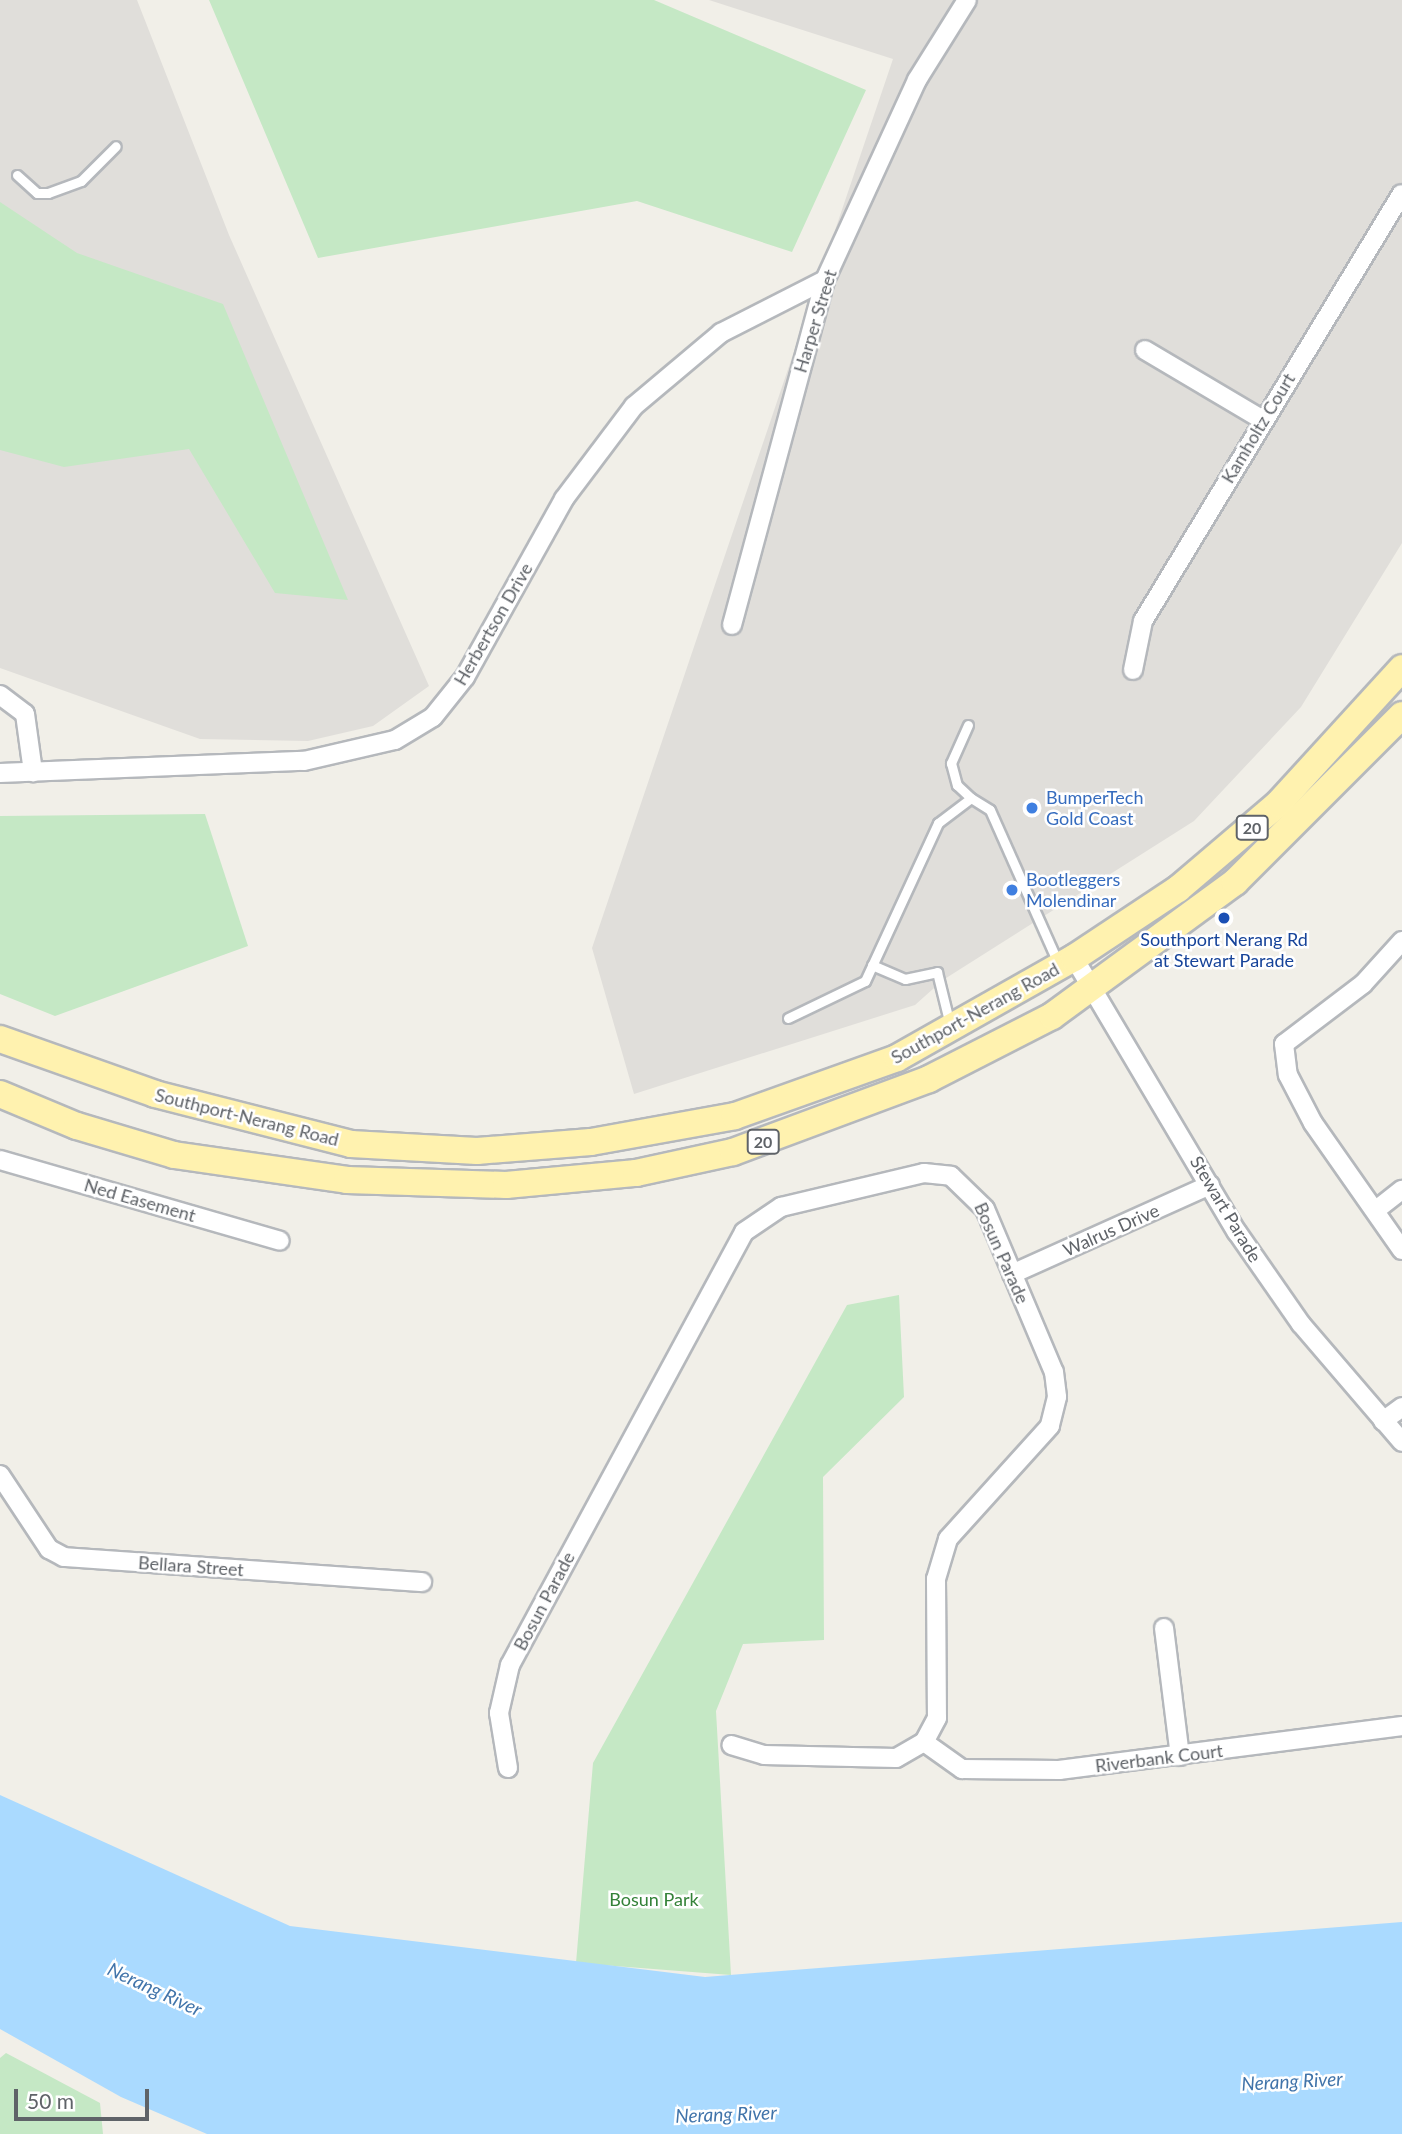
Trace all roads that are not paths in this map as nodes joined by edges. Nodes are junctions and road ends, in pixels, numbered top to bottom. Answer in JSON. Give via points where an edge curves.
{"nodes":[{"id":1,"x":967,"y":0,"type":"edge"},
{"id":2,"x":116,"y":146,"type":"dead end"},
{"id":3,"x":17,"y":175,"type":"dead end"},
{"id":4,"x":1402,"y":194,"type":"edge"},
{"id":5,"x":825,"y":279,"type":"junction"},
{"id":6,"x":1145,"y":350,"type":"dead end"},
{"id":7,"x":1263,"y":420,"type":"junction"},
{"id":8,"x":732,"y":625,"type":"dead end"},
{"id":9,"x":1402,"y":668,"type":"edge"},
{"id":10,"x":1133,"y":670,"type":"dead end"},
{"id":11,"x":0,"y":695,"type":"edge"},
{"id":12,"x":1402,"y":715,"type":"edge"},
{"id":13,"x":968,"y":725,"type":"dead end"},
{"id":14,"x":33,"y":772,"type":"junction"},
{"id":15,"x":0,"y":773,"type":"edge"},
{"id":16,"x":971,"y":798,"type":"junction"},
{"id":17,"x":1402,"y":941,"type":"edge"},
{"id":18,"x":1067,"y":962,"type":"junction"},
{"id":19,"x":872,"y":965,"type":"junction"},
{"id":20,"x":1095,"y":987,"type":"junction"},
{"id":21,"x":788,"y":1017,"type":"dead end"},
{"id":22,"x":950,"y":1030,"type":"junction"},
{"id":23,"x":0,"y":1039,"type":"edge"},
{"id":24,"x":0,"y":1094,"type":"edge"},
{"id":25,"x":0,"y":1160,"type":"edge"},
{"id":26,"x":1210,"y":1185,"type":"junction"},
{"id":27,"x":1402,"y":1190,"type":"edge"},
{"id":28,"x":1376,"y":1210,"type":"junction"},
{"id":29,"x":280,"y":1241,"type":"dead end"},
{"id":30,"x":1402,"y":1250,"type":"edge"},
{"id":31,"x":1012,"y":1274,"type":"junction"},
{"id":32,"x":1402,"y":1407,"type":"edge"},
{"id":33,"x":1383,"y":1421,"type":"junction"},
{"id":34,"x":1401,"y":1438,"type":"edge"},
{"id":35,"x":0,"y":1475,"type":"edge"},
{"id":36,"x":422,"y":1582,"type":"dead end"},
{"id":37,"x":1164,"y":1628,"type":"dead end"},
{"id":38,"x":1402,"y":1726,"type":"edge"},
{"id":39,"x":924,"y":1742,"type":"junction"},
{"id":40,"x":731,"y":1745,"type":"dead end"},
{"id":41,"x":1180,"y":1756,"type":"junction"},
{"id":42,"x":508,"y":1768,"type":"dead end"}],
"edges":[{"from":1,"to":5,"type":"street","name":"Harper Street","via":[[917,80]]},
{"from":2,"to":3,"type":"lane","via":[[81,181],[48,193],[37,193]]},
{"from":4,"to":7,"type":"street","name":"Kamholtz Court"},
{"from":5,"to":8,"type":"street","name":"Harper Street"},
{"from":5,"to":14,"type":"street","name":"Herbertson Drive","via":[[800,298],[768,308],[667,373],[597,450],[465,677],[433,716],[395,740],[304,761]]},
{"from":6,"to":7,"type":"street"},
{"from":7,"to":10,"type":"street","name":"Kamholtz Court","via":[[1143,621]]},
{"from":9,"to":18,"type":"main road","name":"Southport-Nerang Road","number":"20","via":[[1320,762],[1242,836],[1178,889]]},
{"from":11,"to":14,"type":"street","via":[[25,714]]},
{"from":12,"to":20,"type":"main road","name":"Southport-Nerang Road","number":"20","via":[[1235,882]]},
{"from":13,"to":16,"type":"lane","via":[[951,763],[957,785]]},
{"from":14,"to":15,"type":"street","name":"Herbertson Drive"},
{"from":16,"to":18,"type":"lane","via":[[990,810]]},
{"from":16,"to":19,"type":"lane","via":[[938,823]]},
{"from":17,"to":28,"type":"street","via":[[1363,984],[1284,1044],[1288,1075],[1313,1124]]},
{"from":18,"to":20,"type":"street","name":"Stewart Parade"},
{"from":18,"to":22,"type":"main road","name":"Southport-Nerang Road","number":"20"},
{"from":19,"to":21,"type":"lane","via":[[859,985]]},
{"from":19,"to":22,"type":"lane","via":[[905,979],[937,972]]},
{"from":20,"to":24,"type":"main road","name":"Southport-Nerang Road","number":"20","via":[[991,1050],[882,1099],[733,1152],[636,1173],[506,1185],[347,1180],[174,1155],[77,1126]]},
{"from":20,"to":26,"type":"street","name":"Stewart Parade"},
{"from":22,"to":23,"type":"main road","name":"Southport-Nerang Road","number":"20","via":[[849,1079],[735,1116],[591,1142],[477,1151],[313,1137],[155,1094]]},
{"from":25,"to":29,"type":"street","name":"Ned Easement"},
{"from":26,"to":31,"type":"street","name":"Walrus Drive"},
{"from":26,"to":33,"type":"street","name":"Stewart Parade","via":[[1301,1324]]},
{"from":27,"to":28,"type":"street"},
{"from":28,"to":30,"type":"street"},
{"from":31,"to":39,"type":"street","name":"Bosun Parade","via":[[1054,1372],[1055,1412],[1043,1438],[948,1539],[936,1579],[937,1718]]},
{"from":31,"to":42,"type":"street","name":"Bosun Parade","via":[[977,1197],[940,1173],[781,1207],[744,1232],[510,1665],[499,1713]]},
{"from":32,"to":33,"type":"street"},
{"from":33,"to":34,"type":"street","name":"Stewart Parade"},
{"from":35,"to":36,"type":"street","name":"Bellara Street","via":[[49,1549],[64,1557]]},
{"from":37,"to":41,"type":"street"},
{"from":38,"to":41,"type":"street","name":"Riverbank Court"},
{"from":39,"to":40,"type":"street","via":[[896,1758],[764,1755]]},
{"from":39,"to":41,"type":"street","name":"Riverbank Court","via":[[949,1762],[976,1771],[1059,1770]]}]}
